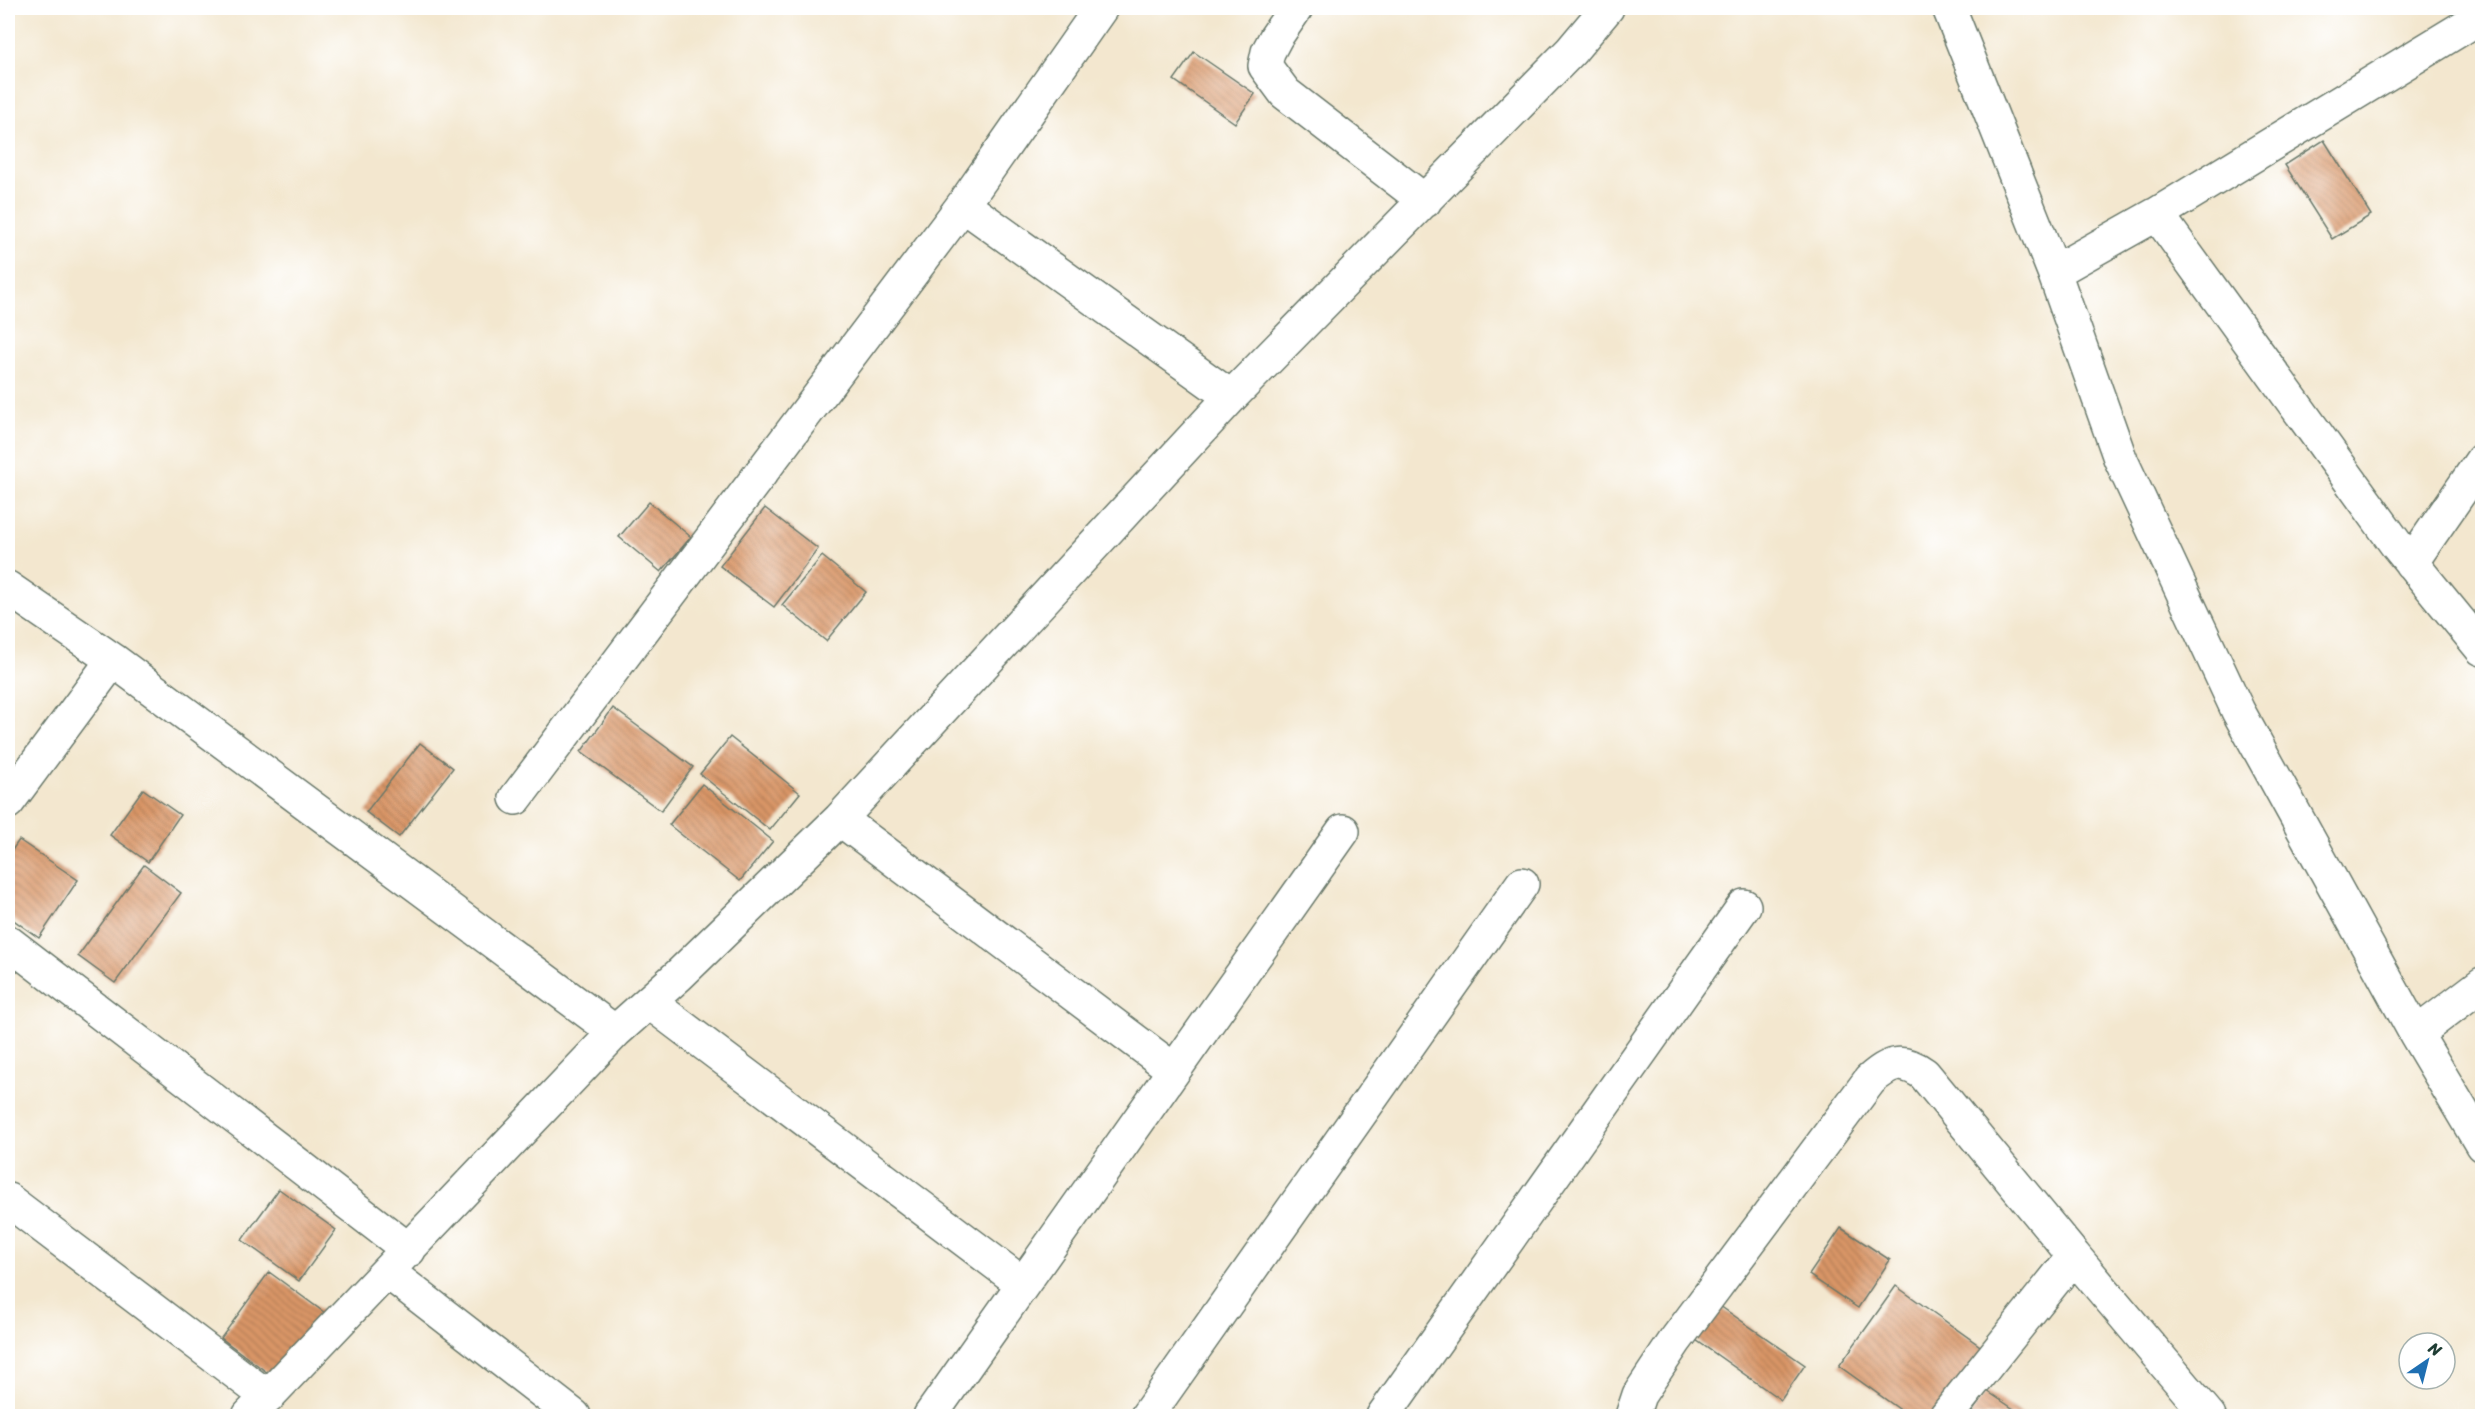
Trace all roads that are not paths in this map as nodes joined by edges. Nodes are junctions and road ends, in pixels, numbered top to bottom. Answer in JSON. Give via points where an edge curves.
{"nodes":[{"id":1,"x":1101,"y":8,"type":"edge"},
{"id":2,"x":1296,"y":8,"type":"edge"},
{"id":3,"x":1607,"y":8,"type":"edge"},
{"id":4,"x":1949,"y":8,"type":"edge"},
{"id":5,"x":2482,"y":16,"type":"edge"},
{"id":6,"x":1425,"y":201,"type":"junction"},
{"id":7,"x":963,"y":205,"type":"junction"},
{"id":8,"x":2157,"y":214,"type":"junction"},
{"id":9,"x":2054,"y":272,"type":"junction"},
{"id":10,"x":1232,"y":397,"type":"junction"},
{"id":11,"x":2482,"y":460,"type":"edge"},
{"id":12,"x":2412,"y":563,"type":"junction"},
{"id":13,"x":8,"y":588,"type":"edge"},
{"id":14,"x":2482,"y":650,"type":"edge"},
{"id":15,"x":113,"y":660,"type":"junction"},
{"id":16,"x":516,"y":798,"type":"dead end"},
{"id":17,"x":8,"y":802,"type":"edge"},
{"id":18,"x":840,"y":819,"type":"junction"},
{"id":19,"x":1342,"y":831,"type":"dead end"},
{"id":20,"x":1522,"y":884,"type":"dead end"},
{"id":21,"x":1744,"y":906,"type":"dead end"},
{"id":22,"x":8,"y":942,"type":"edge"},
{"id":23,"x":2482,"y":984,"type":"edge"},
{"id":24,"x":649,"y":1002,"type":"junction"},
{"id":25,"x":615,"y":1032,"type":"junction"},
{"id":26,"x":2416,"y":1035,"type":"junction"},
{"id":27,"x":1174,"y":1070,"type":"junction"},
{"id":28,"x":2482,"y":1145,"type":"edge"},
{"id":29,"x":8,"y":1200,"type":"edge"},
{"id":30,"x":2074,"y":1256,"type":"junction"},
{"id":31,"x":399,"y":1261,"type":"junction"},
{"id":32,"x":1023,"y":1284,"type":"junction"},
{"id":33,"x":258,"y":1407,"type":"edge"},
{"id":34,"x":574,"y":1416,"type":"edge"},
{"id":35,"x":930,"y":1416,"type":"edge"},
{"id":36,"x":1147,"y":1416,"type":"edge"},
{"id":37,"x":1383,"y":1416,"type":"edge"},
{"id":38,"x":1632,"y":1416,"type":"edge"},
{"id":39,"x":1946,"y":1416,"type":"edge"},
{"id":40,"x":2208,"y":1416,"type":"edge"}],
"edges":[{"from":1,"to":7,"type":"street"},
{"from":2,"to":6,"type":"street","via":[[1268,52],[1265,66],[1276,83]]},
{"from":3,"to":6,"type":"street","via":[[1571,51]]},
{"from":4,"to":9,"type":"street"},
{"from":5,"to":8,"type":"street"},
{"from":6,"to":10,"type":"street"},
{"from":7,"to":10,"type":"street"},
{"from":7,"to":16,"type":"street"},
{"from":8,"to":9,"type":"street"},
{"from":8,"to":12,"type":"street"},
{"from":9,"to":26,"type":"street","via":[[2120,458],[2238,711]]},
{"from":10,"to":18,"type":"street"},
{"from":11,"to":12,"type":"street"},
{"from":12,"to":14,"type":"street"},
{"from":13,"to":15,"type":"street"},
{"from":15,"to":17,"type":"street"},
{"from":15,"to":25,"type":"street"},
{"from":18,"to":24,"type":"street"},
{"from":18,"to":27,"type":"street"},
{"from":19,"to":27,"type":"street"},
{"from":20,"to":36,"type":"street"},
{"from":21,"to":37,"type":"street"},
{"from":22,"to":31,"type":"street"},
{"from":23,"to":26,"type":"street"},
{"from":24,"to":25,"type":"street"},
{"from":24,"to":32,"type":"street"},
{"from":25,"to":31,"type":"street"},
{"from":26,"to":28,"type":"street"},
{"from":27,"to":32,"type":"street"},
{"from":29,"to":33,"type":"street"},
{"from":30,"to":38,"type":"street","via":[[1924,1074],[1908,1064],[1885,1068],[1870,1080],[1675,1341],[1639,1395]]},
{"from":30,"to":39,"type":"street"},
{"from":30,"to":40,"type":"street"},
{"from":31,"to":33,"type":"street"},
{"from":31,"to":34,"type":"street"},
{"from":32,"to":35,"type":"street"}]}
